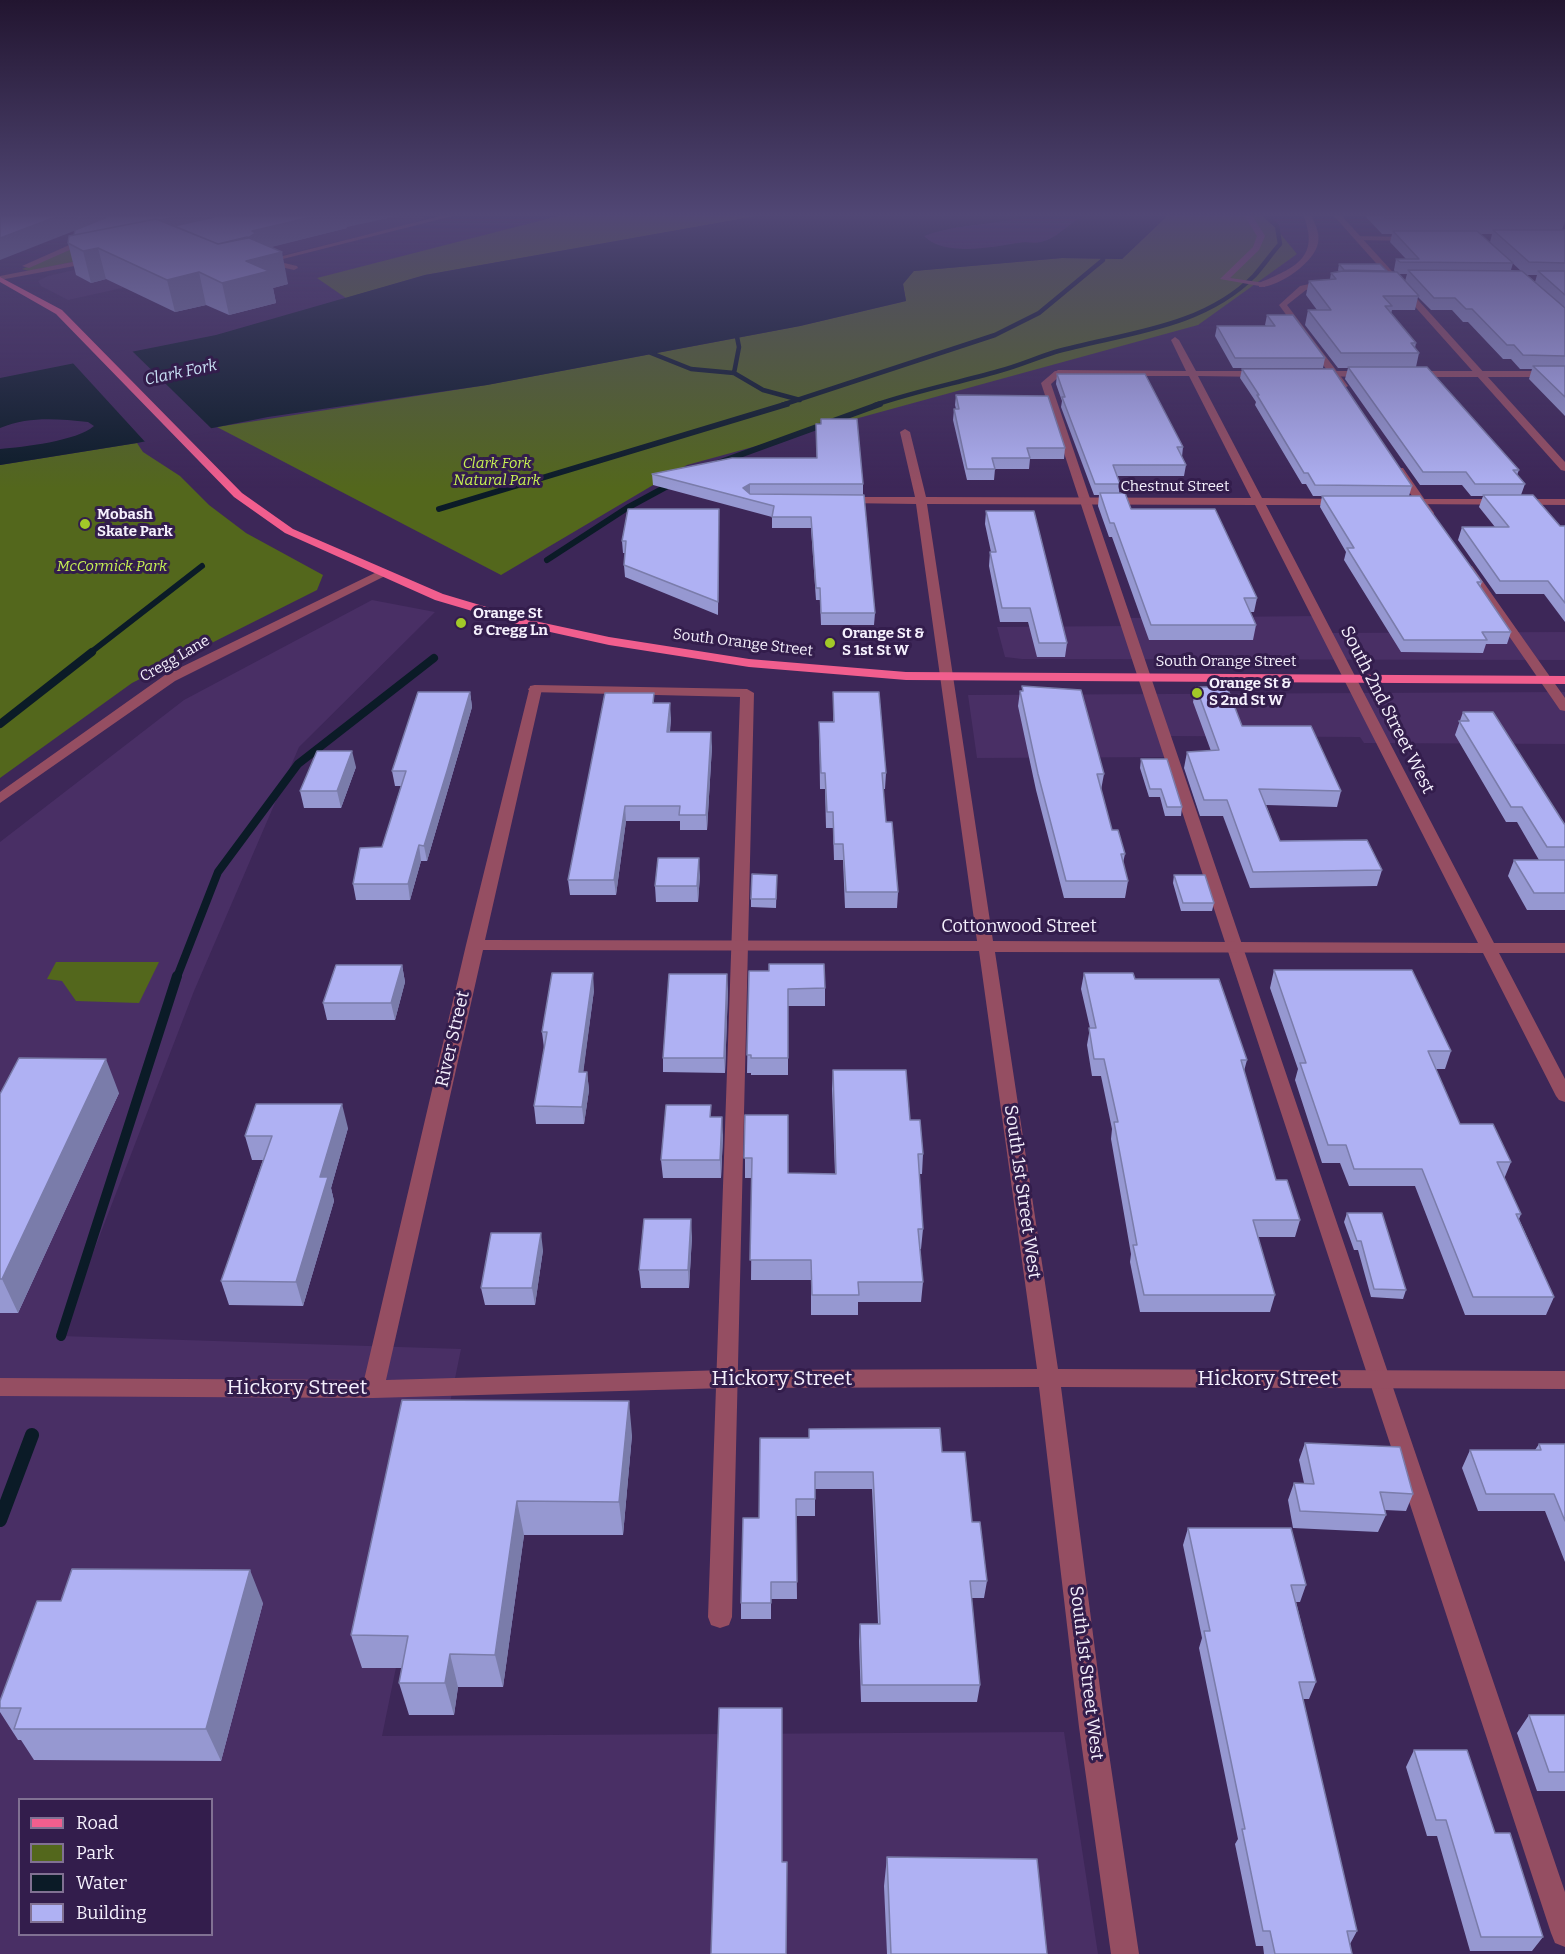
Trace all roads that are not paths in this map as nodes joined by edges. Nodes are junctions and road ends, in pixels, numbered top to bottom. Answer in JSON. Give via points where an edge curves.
{"nodes":[{"id":1,"x":49,"y":306,"type":"edge"},
{"id":2,"x":1284,"y":306,"type":"edge"},
{"id":3,"x":1423,"y":306,"type":"edge"},
{"id":4,"x":1175,"y":340,"type":"dead end"},
{"id":5,"x":1193,"y":374,"type":"junction"},
{"id":6,"x":1276,"y":374,"type":"edge"},
{"id":7,"x":1300,"y":374,"type":"edge"},
{"id":8,"x":1335,"y":374,"type":"junction"},
{"id":9,"x":1380,"y":374,"type":"edge"},
{"id":10,"x":1403,"y":374,"type":"edge"},
{"id":11,"x":1565,"y":374,"type":"edge"},
{"id":12,"x":1482,"y":375,"type":"junction"},
{"id":13,"x":1349,"y":395,"type":"edge"},
{"id":14,"x":905,"y":432,"type":"dead end"},
{"id":15,"x":1394,"y":461,"type":"edge"},
{"id":16,"x":1565,"y":468,"type":"edge"},
{"id":17,"x":828,"y":500,"type":"edge"},
{"id":18,"x":921,"y":500,"type":"junction"},
{"id":19,"x":1087,"y":501,"type":"junction"},
{"id":20,"x":1259,"y":502,"type":"junction"},
{"id":21,"x":1355,"y":502,"type":"edge"},
{"id":22,"x":1388,"y":502,"type":"edge"},
{"id":23,"x":1421,"y":502,"type":"junction"},
{"id":24,"x":1565,"y":502,"type":"edge"},
{"id":25,"x":1435,"y":521,"type":"edge"},
{"id":26,"x":1461,"y":560,"type":"edge"},
{"id":27,"x":381,"y":574,"type":"junction"},
{"id":28,"x":945,"y":678,"type":"junction"},
{"id":29,"x":1143,"y":678,"type":"junction"},
{"id":30,"x":1351,"y":679,"type":"junction"},
{"id":31,"x":1545,"y":680,"type":"junction"},
{"id":32,"x":1565,"y":680,"type":"edge"},
{"id":33,"x":1565,"y":707,"type":"edge"},
{"id":34,"x":0,"y":799,"type":"edge"},
{"id":35,"x":474,"y":945,"type":"junction"},
{"id":36,"x":742,"y":946,"type":"junction"},
{"id":37,"x":987,"y":947,"type":"junction"},
{"id":38,"x":1235,"y":947,"type":"junction"},
{"id":39,"x":1487,"y":948,"type":"junction"},
{"id":40,"x":1565,"y":948,"type":"edge"},
{"id":41,"x":1565,"y":1096,"type":"edge"},
{"id":42,"x":1049,"y":1378,"type":"junction"},
{"id":43,"x":1379,"y":1379,"type":"junction"},
{"id":44,"x":726,"y":1380,"type":"junction"},
{"id":45,"x":1565,"y":1380,"type":"edge"},
{"id":46,"x":0,"y":1387,"type":"edge"},
{"id":47,"x":373,"y":1389,"type":"junction"},
{"id":48,"x":720,"y":1617,"type":"dead end"},
{"id":49,"x":1565,"y":1933,"type":"edge"},
{"id":50,"x":1125,"y":1954,"type":"edge"}],
"edges":[{"from":1,"to":27,"type":"main road","name":"South Orange Street","via":[[78,330],[238,495],[289,531]]},
{"from":2,"to":8,"type":"street"},
{"from":3,"to":12,"type":"street"},
{"from":4,"to":5,"type":"street","name":"South 2nd Street West"},
{"from":5,"to":6,"type":"street"},
{"from":5,"to":19,"type":"street","via":[[1058,373],[1046,383]]},
{"from":5,"to":20,"type":"street","name":"South 2nd Street West"},
{"from":7,"to":8,"type":"street"},
{"from":8,"to":9,"type":"street"},
{"from":8,"to":13,"type":"street"},
{"from":10,"to":12,"type":"street"},
{"from":11,"to":12,"type":"street"},
{"from":12,"to":16,"type":"street"},
{"from":14,"to":18,"type":"street","name":"South 1st Street West"},
{"from":15,"to":23,"type":"street"},
{"from":17,"to":18,"type":"street","name":"Chestnut Street"},
{"from":18,"to":19,"type":"street","name":"Chestnut Street"},
{"from":18,"to":28,"type":"street","name":"South 1st Street West"},
{"from":19,"to":20,"type":"street","name":"Chestnut Street"},
{"from":19,"to":29,"type":"street"},
{"from":20,"to":21,"type":"street","name":"Chestnut Street"},
{"from":20,"to":30,"type":"street","name":"South 2nd Street West"},
{"from":22,"to":23,"type":"street"},
{"from":23,"to":24,"type":"street"},
{"from":23,"to":25,"type":"street"},
{"from":26,"to":31,"type":"street"},
{"from":27,"to":28,"type":"main road","name":"South Orange Street","via":[[440,597],[527,623],[599,639],[749,663]]},
{"from":27,"to":34,"type":"street","name":"Cregg Lane","via":[[170,678]]},
{"from":28,"to":29,"type":"main road","name":"South Orange Street"},
{"from":28,"to":37,"type":"street","name":"South 1st Street West"},
{"from":29,"to":30,"type":"main road","name":"South Orange Street"},
{"from":29,"to":38,"type":"street"},
{"from":30,"to":31,"type":"main road","name":"South Orange Street"},
{"from":30,"to":39,"type":"street","name":"South 2nd Street West"},
{"from":31,"to":32,"type":"main road","name":"South Orange Street"},
{"from":31,"to":33,"type":"street"},
{"from":35,"to":36,"type":"street","name":"Cottonwood Street"},
{"from":35,"to":36,"type":"street","name":"River Street","via":[[535,689],[747,693]]},
{"from":35,"to":47,"type":"street","name":"River Street"},
{"from":36,"to":37,"type":"street","name":"Cottonwood Street"},
{"from":36,"to":44,"type":"street"},
{"from":37,"to":38,"type":"street","name":"Cottonwood Street"},
{"from":37,"to":42,"type":"street","name":"South 1st Street West"},
{"from":38,"to":39,"type":"street","name":"Cottonwood Street"},
{"from":38,"to":43,"type":"street"},
{"from":39,"to":40,"type":"street","name":"Cottonwood Street"},
{"from":39,"to":41,"type":"street","name":"South 2nd Street West"},
{"from":42,"to":43,"type":"street","name":"Hickory Street"},
{"from":42,"to":44,"type":"street","name":"Hickory Street"},
{"from":42,"to":50,"type":"street","name":"South 1st Street West","via":[[1092,1727]]},
{"from":43,"to":45,"type":"street","name":"Hickory Street"},
{"from":43,"to":49,"type":"street"},
{"from":44,"to":47,"type":"street","name":"Hickory Street"},
{"from":44,"to":48,"type":"street"},
{"from":46,"to":47,"type":"street","name":"Hickory Street"}]}
